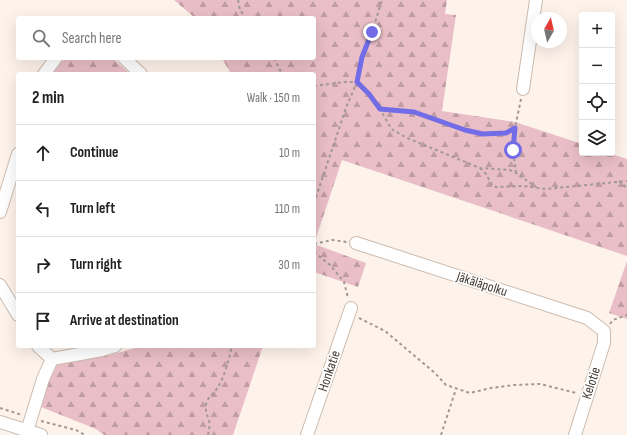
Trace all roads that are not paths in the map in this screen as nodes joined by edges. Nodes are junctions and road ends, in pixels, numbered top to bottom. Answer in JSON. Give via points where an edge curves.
{"nodes":[{"id":1,"x":536,"y":0,"type":"edge"},
{"id":2,"x":54,"y":60,"type":"edge"},
{"id":3,"x":126,"y":60,"type":"edge"},
{"id":4,"x":46,"y":72,"type":"edge"},
{"id":5,"x":139,"y":72,"type":"edge"},
{"id":6,"x":523,"y":89,"type":"road end"},
{"id":7,"x":16,"y":160,"type":"edge"},
{"id":8,"x":0,"y":212,"type":"edge"},
{"id":9,"x":356,"y":244,"type":"road end"},
{"id":10,"x":0,"y":285,"type":"edge"},
{"id":11,"x":350,"y":311,"type":"road end"},
{"id":12,"x":16,"y":312,"type":"edge"},
{"id":13,"x":604,"y":331,"type":"joint"},
{"id":14,"x":40,"y":348,"type":"edge"},
{"id":15,"x":108,"y":348,"type":"edge"},
{"id":16,"x":52,"y":358,"type":"junction"},
{"id":17,"x":0,"y":422,"type":"edge"},
{"id":18,"x":27,"y":431,"type":"junction"},
{"id":19,"x":41,"y":435,"type":"edge"},
{"id":20,"x":307,"y":435,"type":"edge"},
{"id":21,"x":575,"y":435,"type":"edge"}],
"edges":[{"from":1,"to":6,"type":"street"},
{"from":2,"to":4,"type":"street"},
{"from":3,"to":5,"type":"street"},
{"from":7,"to":8,"type":"street"},
{"from":9,"to":13,"type":"street","name":"Jäkäläpolku","via":[[587,318]]},
{"from":10,"to":12,"type":"street"},
{"from":11,"to":20,"type":"street","name":"Honkatie"},
{"from":13,"to":21,"type":"street","name":"Kelotie","via":[[604,343]]},
{"from":14,"to":16,"type":"street"},
{"from":15,"to":16,"type":"street"},
{"from":16,"to":18,"type":"street","via":[[43,378]]},
{"from":17,"to":18,"type":"street"},
{"from":18,"to":19,"type":"street"}]}
